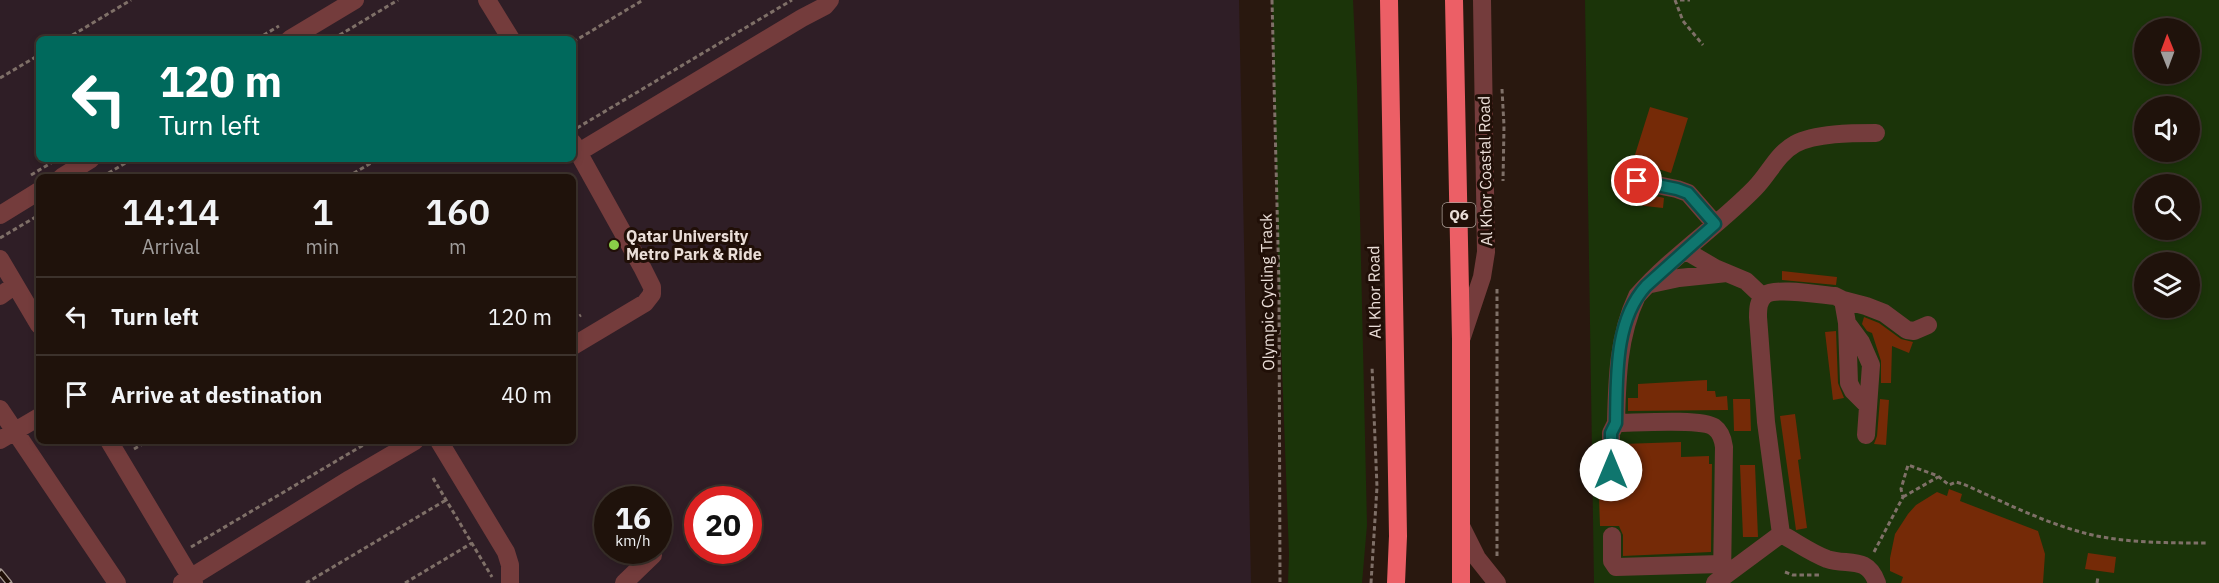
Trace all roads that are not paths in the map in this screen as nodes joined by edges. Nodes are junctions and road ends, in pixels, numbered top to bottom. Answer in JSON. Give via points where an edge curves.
{"nodes":[{"id":1,"x":355,"y":0,"type":"edge"},
{"id":2,"x":488,"y":0,"type":"edge"},
{"id":3,"x":830,"y":0,"type":"edge"},
{"id":4,"x":1389,"y":0,"type":"edge"},
{"id":5,"x":1454,"y":0,"type":"edge"},
{"id":6,"x":1482,"y":0,"type":"edge"},
{"id":7,"x":295,"y":36,"type":"edge"},
{"id":8,"x":509,"y":36,"type":"edge"},
{"id":9,"x":1876,"y":133,"type":"dead end"},
{"id":10,"x":576,"y":147,"type":"edge"},
{"id":11,"x":86,"y":162,"type":"edge"},
{"id":12,"x":67,"y":174,"type":"edge"},
{"id":13,"x":1637,"y":181,"type":"dead end"},
{"id":14,"x":36,"y":193,"type":"edge"},
{"id":15,"x":0,"y":215,"type":"edge"},
{"id":16,"x":1715,"y":224,"type":"junction"},
{"id":17,"x":1686,"y":251,"type":"junction"},
{"id":18,"x":0,"y":259,"type":"edge"},
{"id":19,"x":1728,"y":273,"type":"junction"},
{"id":20,"x":15,"y":285,"type":"junction"},
{"id":21,"x":1646,"y":286,"type":"junction"},
{"id":22,"x":0,"y":296,"type":"edge"},
{"id":23,"x":1763,"y":297,"type":"junction"},
{"id":24,"x":1842,"y":300,"type":"junction"},
{"id":25,"x":36,"y":320,"type":"edge"},
{"id":26,"x":1928,"y":325,"type":"dead end"},
{"id":27,"x":1461,"y":339,"type":"junction"},
{"id":28,"x":576,"y":344,"type":"edge"},
{"id":29,"x":0,"y":409,"type":"edge"},
{"id":30,"x":36,"y":419,"type":"edge"},
{"id":31,"x":1616,"y":423,"type":"junction"},
{"id":32,"x":1866,"y":435,"type":"dead end"},
{"id":33,"x":7,"y":436,"type":"edge"},
{"id":34,"x":111,"y":444,"type":"edge"},
{"id":35,"x":410,"y":444,"type":"edge"},
{"id":36,"x":441,"y":444,"type":"edge"},
{"id":37,"x":1611,"y":470,"type":"dead end"},
{"id":38,"x":1462,"y":528,"type":"junction"},
{"id":39,"x":1781,"y":534,"type":"junction"},
{"id":40,"x":1612,"y":536,"type":"dead end"},
{"id":41,"x":644,"y":564,"type":"edge"},
{"id":42,"x":1719,"y":575,"type":"edge"},
{"id":43,"x":189,"y":581,"type":"edge"},
{"id":44,"x":117,"y":583,"type":"edge"},
{"id":45,"x":510,"y":583,"type":"edge"},
{"id":46,"x":624,"y":583,"type":"edge"},
{"id":47,"x":1396,"y":583,"type":"edge"},
{"id":48,"x":1461,"y":583,"type":"edge"},
{"id":49,"x":1497,"y":583,"type":"edge"},
{"id":50,"x":1877,"y":583,"type":"edge"}],
"edges":[{"from":1,"to":7,"type":"street"},
{"from":2,"to":8,"type":"street"},
{"from":3,"to":10,"type":"street"},
{"from":4,"to":47,"type":"highway","name":"Al Khor Road"},
{"from":5,"to":27,"type":"highway","number":"Q6"},
{"from":6,"to":27,"type":"street","name":"Al Khor Coastal Road","via":[[1486,252],[1482,277]]},
{"from":9,"to":16,"type":"street","via":[[1822,137],[1796,144],[1758,186]]},
{"from":10,"to":28,"type":"street","via":[[652,294],[645,303]]},
{"from":11,"to":12,"type":"street"},
{"from":13,"to":16,"type":"street","via":[[1688,193]]},
{"from":14,"to":15,"type":"street"},
{"from":16,"to":17,"type":"street"},
{"from":17,"to":19,"type":"street"},
{"from":17,"to":21,"type":"street"},
{"from":18,"to":20,"type":"street"},
{"from":19,"to":21,"type":"street"},
{"from":19,"to":23,"type":"street","via":[[1746,281]]},
{"from":20,"to":22,"type":"street"},
{"from":20,"to":25,"type":"street"},
{"from":21,"to":31,"type":"street","via":[[1637,296],[1622,337]]},
{"from":23,"to":24,"type":"street","via":[[1776,292],[1835,296]]},
{"from":23,"to":39,"type":"street","via":[[1758,317],[1766,422]]},
{"from":24,"to":26,"type":"street","via":[[1884,313],[1907,330]]},
{"from":24,"to":32,"type":"street","via":[[1847,323],[1849,383],[1868,406]]},
{"from":27,"to":38,"type":"highway","number":"Q6"},
{"from":29,"to":33,"type":"street"},
{"from":30,"to":33,"type":"street"},
{"from":31,"to":37,"type":"street","via":[[1611,433]]},
{"from":31,"to":42,"type":"street","via":[[1701,422],[1720,433],[1724,447]]},
{"from":33,"to":44,"type":"street"},
{"from":34,"to":43,"type":"street","via":[[179,555]]},
{"from":35,"to":43,"type":"street"},
{"from":36,"to":45,"type":"street","via":[[506,552]]},
{"from":38,"to":48,"type":"highway","number":"Q6"},
{"from":38,"to":49,"type":"street","via":[[1477,558]]},
{"from":39,"to":42,"type":"street"},
{"from":39,"to":50,"type":"street","via":[[1827,559],[1866,567]]},
{"from":40,"to":42,"type":"street","via":[[1612,561],[1616,567]]},
{"from":41,"to":46,"type":"street"}]}
